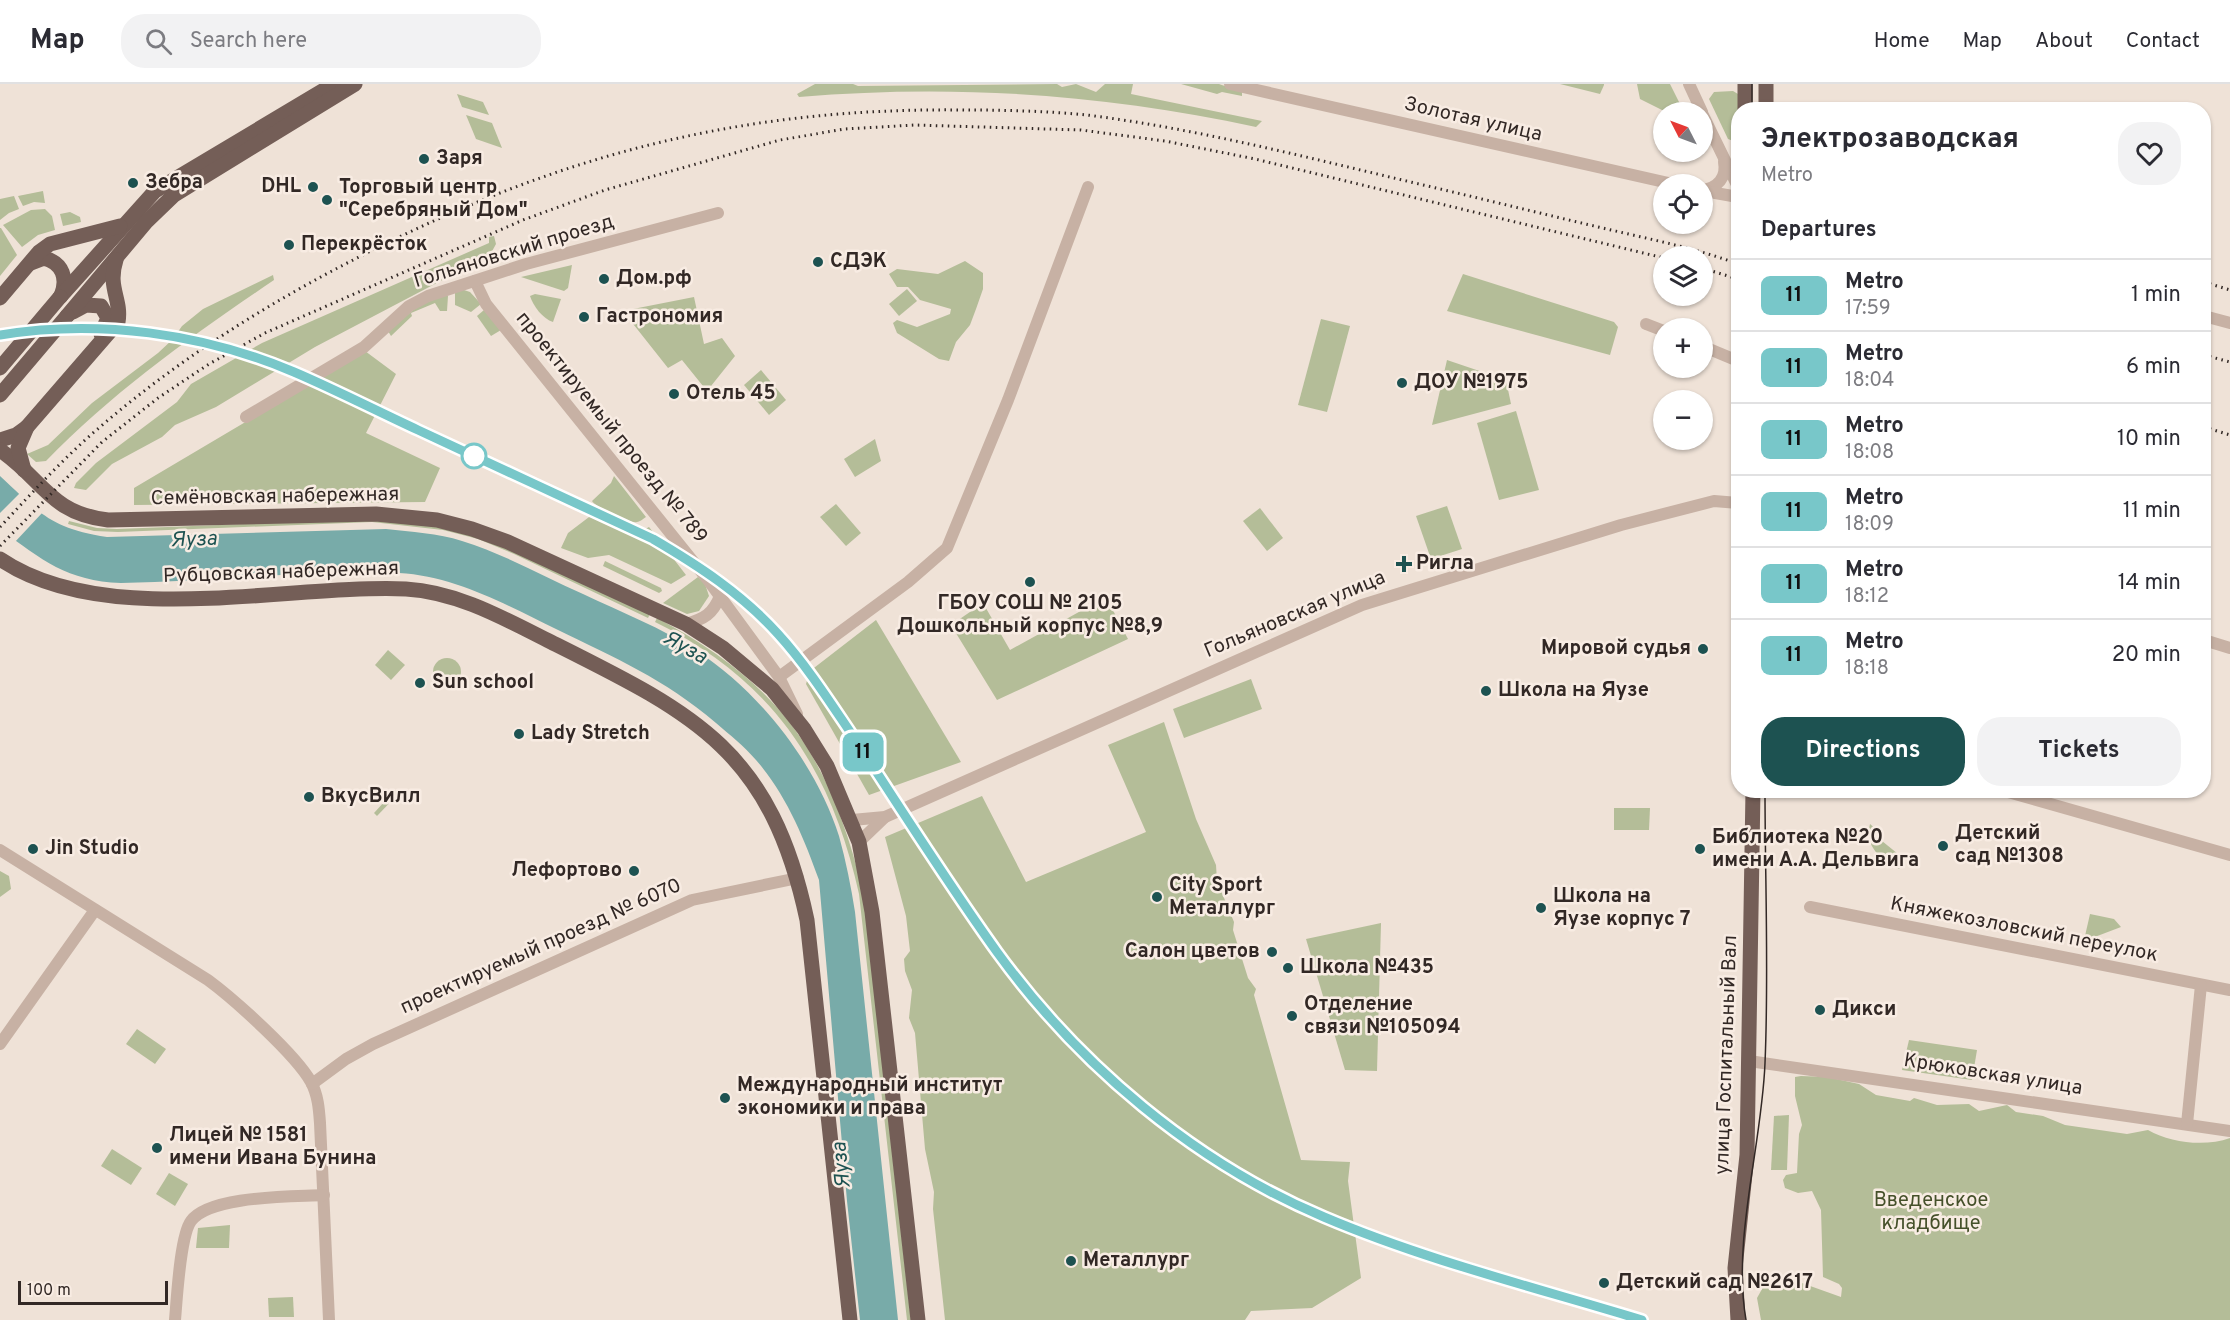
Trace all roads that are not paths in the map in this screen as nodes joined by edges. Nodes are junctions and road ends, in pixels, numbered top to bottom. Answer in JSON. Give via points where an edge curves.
{"nodes":[{"id":1,"x":334,"y":84,"type":"edge"},
{"id":2,"x":355,"y":84,"type":"edge"},
{"id":3,"x":1230,"y":84,"type":"edge"},
{"id":4,"x":1689,"y":84,"type":"edge"},
{"id":5,"x":1745,"y":84,"type":"edge"},
{"id":6,"x":1766,"y":84,"type":"edge"},
{"id":7,"x":1697,"y":102,"type":"edge"},
{"id":8,"x":1745,"y":102,"type":"edge"},
{"id":9,"x":1766,"y":102,"type":"edge"},
{"id":10,"x":1713,"y":135,"type":"edge"},
{"id":11,"x":1723,"y":155,"type":"junction"},
{"id":12,"x":1731,"y":172,"type":"edge"},
{"id":13,"x":1653,"y":179,"type":"edge"},
{"id":14,"x":1088,"y":187,"type":"dead end"},
{"id":15,"x":1713,"y":188,"type":"edge"},
{"id":16,"x":1713,"y":193,"type":"edge"},
{"id":17,"x":1731,"y":196,"type":"edge"},
{"id":18,"x":718,"y":213,"type":"dead end"},
{"id":19,"x":120,"y":226,"type":"junction"},
{"id":20,"x":120,"y":252,"type":"junction"},
{"id":21,"x":28,"y":264,"type":"junction"},
{"id":22,"x":475,"y":281,"type":"junction"},
{"id":23,"x":60,"y":297,"type":"junction"},
{"id":24,"x":0,"y":298,"type":"edge"},
{"id":25,"x":72,"y":312,"type":"junction"},
{"id":26,"x":2211,"y":318,"type":"edge"},
{"id":27,"x":2230,"y":323,"type":"edge"},
{"id":28,"x":1647,"y":324,"type":"dead end"},
{"id":29,"x":1653,"y":326,"type":"edge"},
{"id":30,"x":1713,"y":351,"type":"edge"},
{"id":31,"x":90,"y":352,"type":"junction"},
{"id":32,"x":1731,"y":358,"type":"edge"},
{"id":33,"x":0,"y":368,"type":"edge"},
{"id":34,"x":0,"y":395,"type":"edge"},
{"id":35,"x":246,"y":417,"type":"dead end"},
{"id":36,"x":27,"y":427,"type":"junction"},
{"id":37,"x":0,"y":440,"type":"edge"},
{"id":38,"x":0,"y":450,"type":"edge"},
{"id":39,"x":24,"y":470,"type":"junction"},
{"id":40,"x":1731,"y":502,"type":"edge"},
{"id":41,"x":0,"y":559,"type":"edge"},
{"id":42,"x":720,"y":596,"type":"junction"},
{"id":43,"x":686,"y":624,"type":"junction"},
{"id":44,"x":2211,"y":642,"type":"edge"},
{"id":45,"x":2230,"y":648,"type":"edge"},
{"id":46,"x":779,"y":677,"type":"junction"},
{"id":47,"x":804,"y":729,"type":"junction"},
{"id":48,"x":1753,"y":798,"type":"edge"},
{"id":49,"x":2029,"y":798,"type":"edge"},
{"id":50,"x":885,"y":817,"type":"junction"},
{"id":51,"x":852,"y":820,"type":"junction"},
{"id":52,"x":859,"y":842,"type":"junction"},
{"id":53,"x":0,"y":850,"type":"edge"},
{"id":54,"x":2230,"y":855,"type":"edge"},
{"id":55,"x":798,"y":878,"type":"junction"},
{"id":56,"x":1810,"y":908,"type":"dead end"},
{"id":57,"x":95,"y":910,"type":"junction"},
{"id":58,"x":2201,"y":985,"type":"junction"},
{"id":59,"x":2230,"y":990,"type":"edge"},
{"id":60,"x":0,"y":1044,"type":"edge"},
{"id":61,"x":1749,"y":1061,"type":"junction"},
{"id":62,"x":312,"y":1084,"type":"junction"},
{"id":63,"x":2187,"y":1124,"type":"junction"},
{"id":64,"x":2230,"y":1131,"type":"edge"},
{"id":65,"x":324,"y":1195,"type":"junction"},
{"id":66,"x":175,"y":1320,"type":"edge"},
{"id":67,"x":329,"y":1320,"type":"edge"},
{"id":68,"x":850,"y":1320,"type":"edge"},
{"id":69,"x":918,"y":1320,"type":"edge"},
{"id":70,"x":1738,"y":1320,"type":"edge"}],
"edges":[{"from":1,"to":19,"type":"main road","via":[[169,180]]},
{"from":2,"to":20,"type":"main road","via":[[184,188]]},
{"from":3,"to":13,"type":"street","name":"Золотая улица"},
{"from":4,"to":7,"type":"street"},
{"from":5,"to":8,"type":"main road"},
{"from":6,"to":9,"type":"main road"},
{"from":10,"to":11,"type":"street"},
{"from":11,"to":12,"type":"street"},
{"from":11,"to":15,"type":"street","via":[[1724,175]]},
{"from":14,"to":46,"type":"street","via":[[947,548],[908,582]]},
{"from":16,"to":17,"type":"street"},
{"from":18,"to":22,"type":"street","name":"Гольяновский проезд"},
{"from":19,"to":21,"type":"main road","via":[[50,244]]},
{"from":19,"to":23,"type":"main road"},
{"from":20,"to":25,"type":"main road"},
{"from":20,"to":31,"type":"main road","via":[[111,281],[118,322]]},
{"from":21,"to":23,"type":"main road","via":[[44,258],[59,266],[64,282]]},
{"from":21,"to":24,"type":"main road"},
{"from":22,"to":35,"type":"street","name":"Гольяновский проезд","via":[[409,306],[364,347]]},
{"from":22,"to":42,"type":"street","name":"проектируемый проезд № 789","via":[[486,304]]},
{"from":23,"to":33,"type":"main road","bridge":true},
{"from":25,"to":31,"type":"main road","via":[[94,304],[107,312],[107,325]]},
{"from":25,"to":34,"type":"main road","bridge":true},
{"from":26,"to":27,"type":"street"},
{"from":28,"to":29,"type":"street"},
{"from":30,"to":32,"type":"street"},
{"from":31,"to":36,"type":"main road"},
{"from":36,"to":37,"type":"main road"},
{"from":36,"to":39,"type":"main road","via":[[18,448]]},
{"from":38,"to":39,"type":"main road","name":"Семёновская набережная"},
{"from":39,"to":43,"type":"main road","name":"Семёновская набережная","via":[[67,509],[108,520],[376,514],[436,520],[508,542]]},
{"from":40,"to":50,"type":"street","name":"Гольяновская улица","via":[[1714,501],[1621,525],[1362,604]]},
{"from":41,"to":55,"type":"main road","name":"Рубцовская набережная","via":[[30,578],[134,598],[193,599],[375,588],[441,594],[478,606],[653,694],[700,727],[748,774],[763,796]]},
{"from":42,"to":43,"type":"street","via":[[715,609],[704,619]]},
{"from":42,"to":46,"type":"street","name":"проектируемый проезд № 789"},
{"from":43,"to":47,"type":"main road","name":"Семёновская набережная","via":[[723,648],[772,689]]},
{"from":44,"to":45,"type":"street"},
{"from":46,"to":47,"type":"street","name":"проектируемый проезд № 789"},
{"from":47,"to":51,"type":"main road","name":"Семёновская набережная"},
{"from":48,"to":61,"type":"main road","name":"улица Госпитальный Вал"},
{"from":49,"to":54,"type":"street"},
{"from":50,"to":51,"type":"street","name":"Гольяновская улица"},
{"from":50,"to":52,"type":"street","name":"Гольяновская улица"},
{"from":51,"to":52,"type":"main road","name":"Семёновская набережная"},
{"from":52,"to":69,"type":"main road","name":"Семёновская набережная","via":[[872,912]]},
{"from":53,"to":57,"type":"street"},
{"from":55,"to":62,"type":"street","name":"проектируемый проезд № 6070","via":[[692,900],[373,1044]]},
{"from":55,"to":68,"type":"main road","name":"Рубцовская набережная","via":[[807,920]]},
{"from":56,"to":58,"type":"street","name":"Княжекозловский переулок"},
{"from":57,"to":60,"type":"street"},
{"from":57,"to":62,"type":"street","via":[[222,990]]},
{"from":58,"to":59,"type":"street","name":"Княжекозловский переулок"},
{"from":58,"to":63,"type":"street"},
{"from":61,"to":63,"type":"street","name":"Крюковская улица"},
{"from":61,"to":70,"type":"main road","name":"улица Госпитальный Вал","via":[[1747,1155],[1735,1268]]},
{"from":62,"to":65,"type":"street","via":[[319,1113]]},
{"from":63,"to":64,"type":"street","name":"Крюковская улица"},
{"from":65,"to":66,"type":"street","via":[[229,1203],[197,1215],[186,1234]]},
{"from":65,"to":67,"type":"street"}]}
